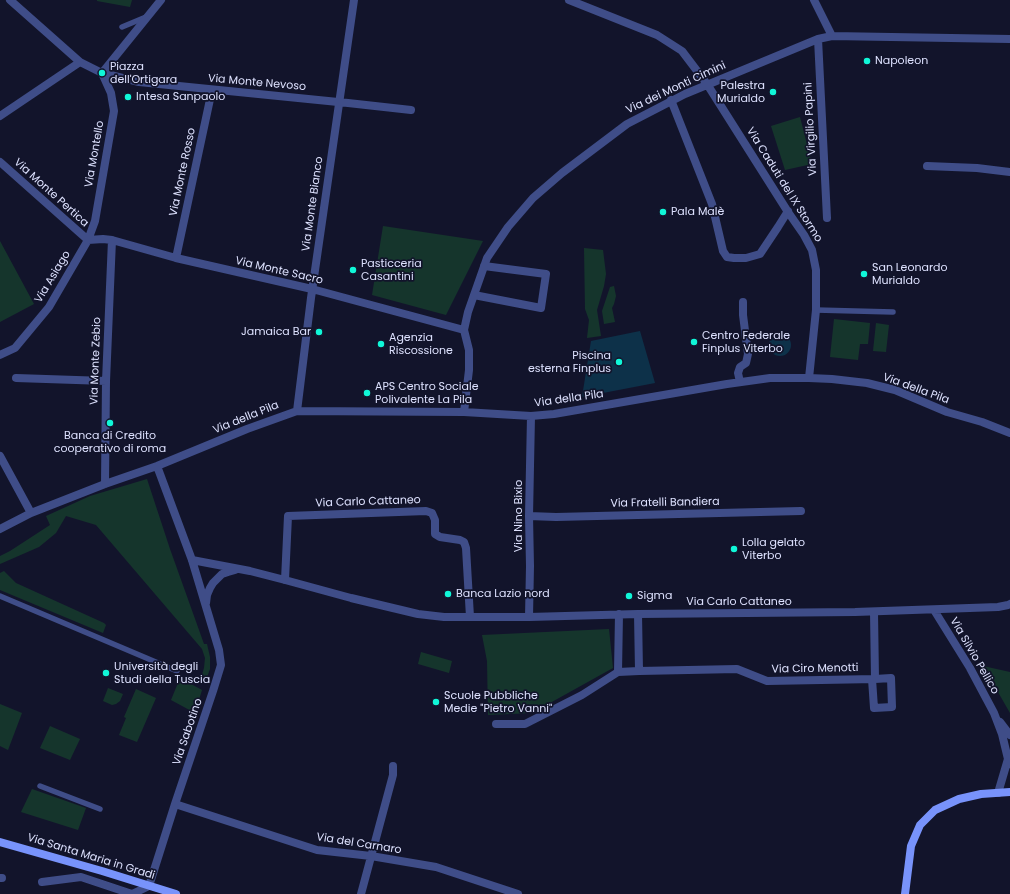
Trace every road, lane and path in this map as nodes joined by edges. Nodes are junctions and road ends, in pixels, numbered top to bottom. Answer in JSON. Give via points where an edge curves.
{"nodes":[{"id":1,"x":10,"y":0,"type":"edge"},
{"id":2,"x":161,"y":0,"type":"edge"},
{"id":3,"x":354,"y":0,"type":"edge"},
{"id":4,"x":569,"y":0,"type":"edge"},
{"id":5,"x":814,"y":0,"type":"edge"},
{"id":6,"x":149,"y":16,"type":"junction"},
{"id":7,"x":122,"y":27,"type":"dead end"},
{"id":8,"x":832,"y":36,"type":"junction"},
{"id":9,"x":818,"y":39,"type":"junction"},
{"id":10,"x":1010,"y":39,"type":"edge"},
{"id":11,"x":80,"y":62,"type":"junction"},
{"id":12,"x":102,"y":73,"type":"junction"},
{"id":13,"x":707,"y":84,"type":"junction"},
{"id":14,"x":212,"y":90,"type":"junction"},
{"id":15,"x":671,"y":100,"type":"junction"},
{"id":16,"x":339,"y":102,"type":"junction"},
{"id":17,"x":411,"y":110,"type":"dead end"},
{"id":18,"x":0,"y":116,"type":"edge"},
{"id":19,"x":0,"y":162,"type":"edge"},
{"id":20,"x":927,"y":166,"type":"dead end"},
{"id":21,"x":1010,"y":172,"type":"edge"},
{"id":22,"x":788,"y":210,"type":"junction"},
{"id":23,"x":827,"y":218,"type":"dead end"},
{"id":24,"x":88,"y":240,"type":"junction"},
{"id":25,"x":112,"y":240,"type":"junction"},
{"id":26,"x":176,"y":258,"type":"junction"},
{"id":27,"x":484,"y":266,"type":"junction"},
{"id":28,"x":312,"y":289,"type":"junction"},
{"id":29,"x":474,"y":295,"type":"junction"},
{"id":30,"x":743,"y":302,"type":"dead end"},
{"id":31,"x":816,"y":310,"type":"junction"},
{"id":32,"x":893,"y":312,"type":"dead end"},
{"id":33,"x":464,"y":330,"type":"junction"},
{"id":34,"x":0,"y":355,"type":"edge"},
{"id":35,"x":16,"y":378,"type":"dead end"},
{"id":36,"x":809,"y":378,"type":"junction"},
{"id":37,"x":106,"y":381,"type":"junction"},
{"id":38,"x":740,"y":382,"type":"junction"},
{"id":39,"x":297,"y":410,"type":"junction"},
{"id":40,"x":464,"y":412,"type":"junction"},
{"id":41,"x":531,"y":416,"type":"junction"},
{"id":42,"x":992,"y":426,"type":"junction"},
{"id":43,"x":1010,"y":427,"type":"edge"},
{"id":44,"x":1010,"y":433,"type":"edge"},
{"id":45,"x":0,"y":456,"type":"edge"},
{"id":46,"x":157,"y":466,"type":"junction"},
{"id":47,"x":105,"y":484,"type":"junction"},
{"id":48,"x":800,"y":511,"type":"dead end"},
{"id":49,"x":31,"y":513,"type":"junction"},
{"id":50,"x":529,"y":516,"type":"junction"},
{"id":51,"x":0,"y":529,"type":"edge"},
{"id":52,"x":192,"y":560,"type":"junction"},
{"id":53,"x":240,"y":569,"type":"junction"},
{"id":54,"x":285,"y":580,"type":"junction"},
{"id":55,"x":0,"y":596,"type":"edge"},
{"id":56,"x":1009,"y":605,"type":"edge"},
{"id":57,"x":206,"y":608,"type":"junction"},
{"id":58,"x":934,"y":610,"type":"junction"},
{"id":59,"x":874,"y":612,"type":"junction"},
{"id":60,"x":619,"y":614,"type":"junction"},
{"id":61,"x":638,"y":614,"type":"junction"},
{"id":62,"x":470,"y":617,"type":"junction"},
{"id":63,"x":529,"y":617,"type":"junction"},
{"id":64,"x":177,"y":671,"type":"dead end"},
{"id":65,"x":640,"y":671,"type":"junction"},
{"id":66,"x":618,"y":672,"type":"junction"},
{"id":67,"x":994,"y":713,"type":"junction"},
{"id":68,"x":496,"y":724,"type":"dead end"},
{"id":69,"x":1010,"y":735,"type":"edge"},
{"id":70,"x":1009,"y":761,"type":"edge"},
{"id":71,"x":393,"y":766,"type":"dead end"},
{"id":72,"x":40,"y":786,"type":"dead end"},
{"id":73,"x":1010,"y":792,"type":"edge"},
{"id":74,"x":998,"y":793,"type":"junction"},
{"id":75,"x":175,"y":804,"type":"junction"},
{"id":76,"x":100,"y":809,"type":"dead end"},
{"id":77,"x":0,"y":842,"type":"edge"},
{"id":78,"x":371,"y":856,"type":"junction"},
{"id":79,"x":42,"y":882,"type":"dead end"},
{"id":80,"x":151,"y":890,"type":"edge"},
{"id":81,"x":132,"y":894,"type":"edge"},
{"id":82,"x":176,"y":894,"type":"edge"},
{"id":83,"x":361,"y":894,"type":"edge"},
{"id":84,"x":518,"y":894,"type":"edge"},
{"id":85,"x":905,"y":894,"type":"edge"}],
"edges":[{"from":1,"to":11,"type":"street","name":"Via Monte Nevoso"},
{"from":2,"to":6,"type":"street"},
{"from":3,"to":16,"type":"street","name":"Via Monte Bianco"},
{"from":4,"to":13,"type":"street","name":"Via Caduti del IX Stormo","via":[[657,35],[682,51]]},
{"from":5,"to":8,"type":"street"},
{"from":6,"to":7,"type":"lane"},
{"from":6,"to":12,"type":"street"},
{"from":8,"to":9,"type":"street","name":"Via dei Monti Cimini"},
{"from":8,"to":10,"type":"street","name":"Via dei Monti Cimini"},
{"from":9,"to":13,"type":"street","name":"Via dei Monti Cimini"},
{"from":9,"to":23,"type":"street","name":"Via Virgilio Papini"},
{"from":11,"to":12,"type":"street","name":"Via Monte Nevoso"},
{"from":11,"to":18,"type":"street"},
{"from":12,"to":14,"type":"street","name":"Via Monte Nevoso","via":[[139,82]]},
{"from":12,"to":24,"type":"street","name":"Via Montello","via":[[111,94],[114,111],[95,221]]},
{"from":13,"to":15,"type":"street","name":"Via dei Monti Cimini"},
{"from":13,"to":22,"type":"street","name":"Via Caduti del IX Stormo"},
{"from":14,"to":16,"type":"street","name":"Via Monte Nevoso"},
{"from":14,"to":26,"type":"street","name":"Via Monte Rosso"},
{"from":15,"to":22,"type":"street","via":[[712,204],[723,251],[727,257],[746,258],[760,254]]},
{"from":15,"to":27,"type":"street","name":"Via dei Monti Cimini","via":[[627,124],[548,184],[508,227]]},
{"from":16,"to":17,"type":"street","name":"Via Monte Nevoso"},
{"from":16,"to":28,"type":"street","name":"Via Monte Bianco"},
{"from":19,"to":24,"type":"street","name":"Via Monte Pertica"},
{"from":20,"to":21,"type":"street"},
{"from":22,"to":31,"type":"street","name":"Via Caduti del IX Stormo","via":[[812,250],[816,270]]},
{"from":24,"to":25,"type":"street","name":"Via Monte Sacro"},
{"from":24,"to":34,"type":"street","name":"Via Asiago","via":[[49,307],[14,348]]},
{"from":25,"to":26,"type":"street","name":"Via Monte Sacro"},
{"from":25,"to":37,"type":"street","name":"Via Monte Zebio"},
{"from":26,"to":28,"type":"street","name":"Via Monte Sacro"},
{"from":27,"to":29,"type":"street","name":"Via dei Monti Cimini"},
{"from":27,"to":29,"type":"street","via":[[546,274],[541,308]]},
{"from":28,"to":33,"type":"street","name":"Via Monte Sacro"},
{"from":28,"to":39,"type":"street","name":"Via Monte Bianco"},
{"from":29,"to":33,"type":"street","name":"Via dei Monti Cimini"},
{"from":30,"to":38,"type":"street","via":[[748,354],[746,363],[740,367],[738,373]]},
{"from":31,"to":32,"type":"lane"},
{"from":31,"to":36,"type":"street","name":"Via Caduti del IX Stormo"},
{"from":33,"to":40,"type":"street","name":"Via dei Monti Cimini","via":[[469,363]]},
{"from":35,"to":37,"type":"street"},
{"from":36,"to":38,"type":"street","name":"Via della Pila","via":[[770,378]]},
{"from":36,"to":42,"type":"street","name":"Via della Pila","via":[[867,383],[895,390],[947,412]]},
{"from":37,"to":47,"type":"street","name":"Via Monte Zebio"},
{"from":38,"to":41,"type":"street","name":"Via della Pila"},
{"from":39,"to":40,"type":"street","name":"Via della Pila"},
{"from":39,"to":46,"type":"street","name":"Via della Pila"},
{"from":40,"to":41,"type":"street","name":"Via della Pila"},
{"from":41,"to":50,"type":"street","name":"Via Nino Bixio"},
{"from":42,"to":43,"type":"street","name":"Via della Pila"},
{"from":42,"to":44,"type":"street","name":"Via della Pila"},
{"from":45,"to":49,"type":"street"},
{"from":46,"to":47,"type":"street","name":"Via della Pila"},
{"from":46,"to":52,"type":"street"},
{"from":47,"to":49,"type":"street","name":"Via della Pila"},
{"from":48,"to":50,"type":"street","name":"Via Fratelli Bandiera"},
{"from":49,"to":51,"type":"street","name":"Via della Pila"},
{"from":50,"to":63,"type":"street","name":"Via Nino Bixio"},
{"from":52,"to":53,"type":"street","name":"Via Carlo Cattaneo"},
{"from":52,"to":57,"type":"street","name":"Via Sabotino"},
{"from":53,"to":54,"type":"street","name":"Via Carlo Cattaneo"},
{"from":53,"to":57,"type":"street","via":[[222,574],[213,583],[207,595]]},
{"from":54,"to":62,"type":"street","name":"Via Carlo Cattaneo","via":[[418,614]]},
{"from":54,"to":62,"type":"street","name":"Via Carlo Cattaneo","via":[[288,516],[426,511],[432,513],[435,520],[435,534],[464,542]]},
{"from":55,"to":64,"type":"lane"},
{"from":56,"to":58,"type":"street","name":"Via Carlo Cattaneo"},
{"from":57,"to":75,"type":"street","name":"Via Sabotino","via":[[221,665]]},
{"from":58,"to":59,"type":"street","name":"Via Carlo Cattaneo"},
{"from":58,"to":67,"type":"street","name":"Via Silvio Pellico"},
{"from":59,"to":61,"type":"street","name":"Via Carlo Cattaneo"},
{"from":59,"to":65,"type":"street","name":"Via Ciro Menotti","via":[[874,679],[767,681],[736,669]]},
{"from":60,"to":61,"type":"street","name":"Via Carlo Cattaneo"},
{"from":60,"to":63,"type":"street","name":"Via Carlo Cattaneo"},
{"from":60,"to":66,"type":"street"},
{"from":61,"to":65,"type":"street"},
{"from":62,"to":63,"type":"street","name":"Via Carlo Cattaneo"},
{"from":65,"to":66,"type":"street","name":"Via Ciro Menotti"},
{"from":66,"to":68,"type":"street","via":[[582,695],[526,724]]},
{"from":67,"to":69,"type":"street","name":"Via Silvio Pellico"},
{"from":67,"to":70,"type":"street","name":"Via Silvio Pellico"},
{"from":70,"to":74,"type":"street","name":"Via Silvio Pellico"},
{"from":71,"to":78,"type":"street","via":[[393,775]]},
{"from":72,"to":76,"type":"lane"},
{"from":73,"to":74,"type":"main road"},
{"from":74,"to":85,"type":"main road","via":[[959,799],[935,810],[920,825],[911,846]]},
{"from":75,"to":78,"type":"street","name":"Via del Carnaro","via":[[317,850]]},
{"from":75,"to":80,"type":"street","name":"Via Sabotino"},
{"from":77,"to":80,"type":"main road","name":"Via Santa Maria in Gradi","via":[[102,871]]},
{"from":78,"to":83,"type":"street"},
{"from":78,"to":84,"type":"street","name":"Via del Carnaro","via":[[436,867]]},
{"from":79,"to":81,"type":"street","via":[[81,877]]},
{"from":80,"to":81,"type":"street"},
{"from":80,"to":82,"type":"main road","name":"Via Santa Maria in Gradi"}]}
